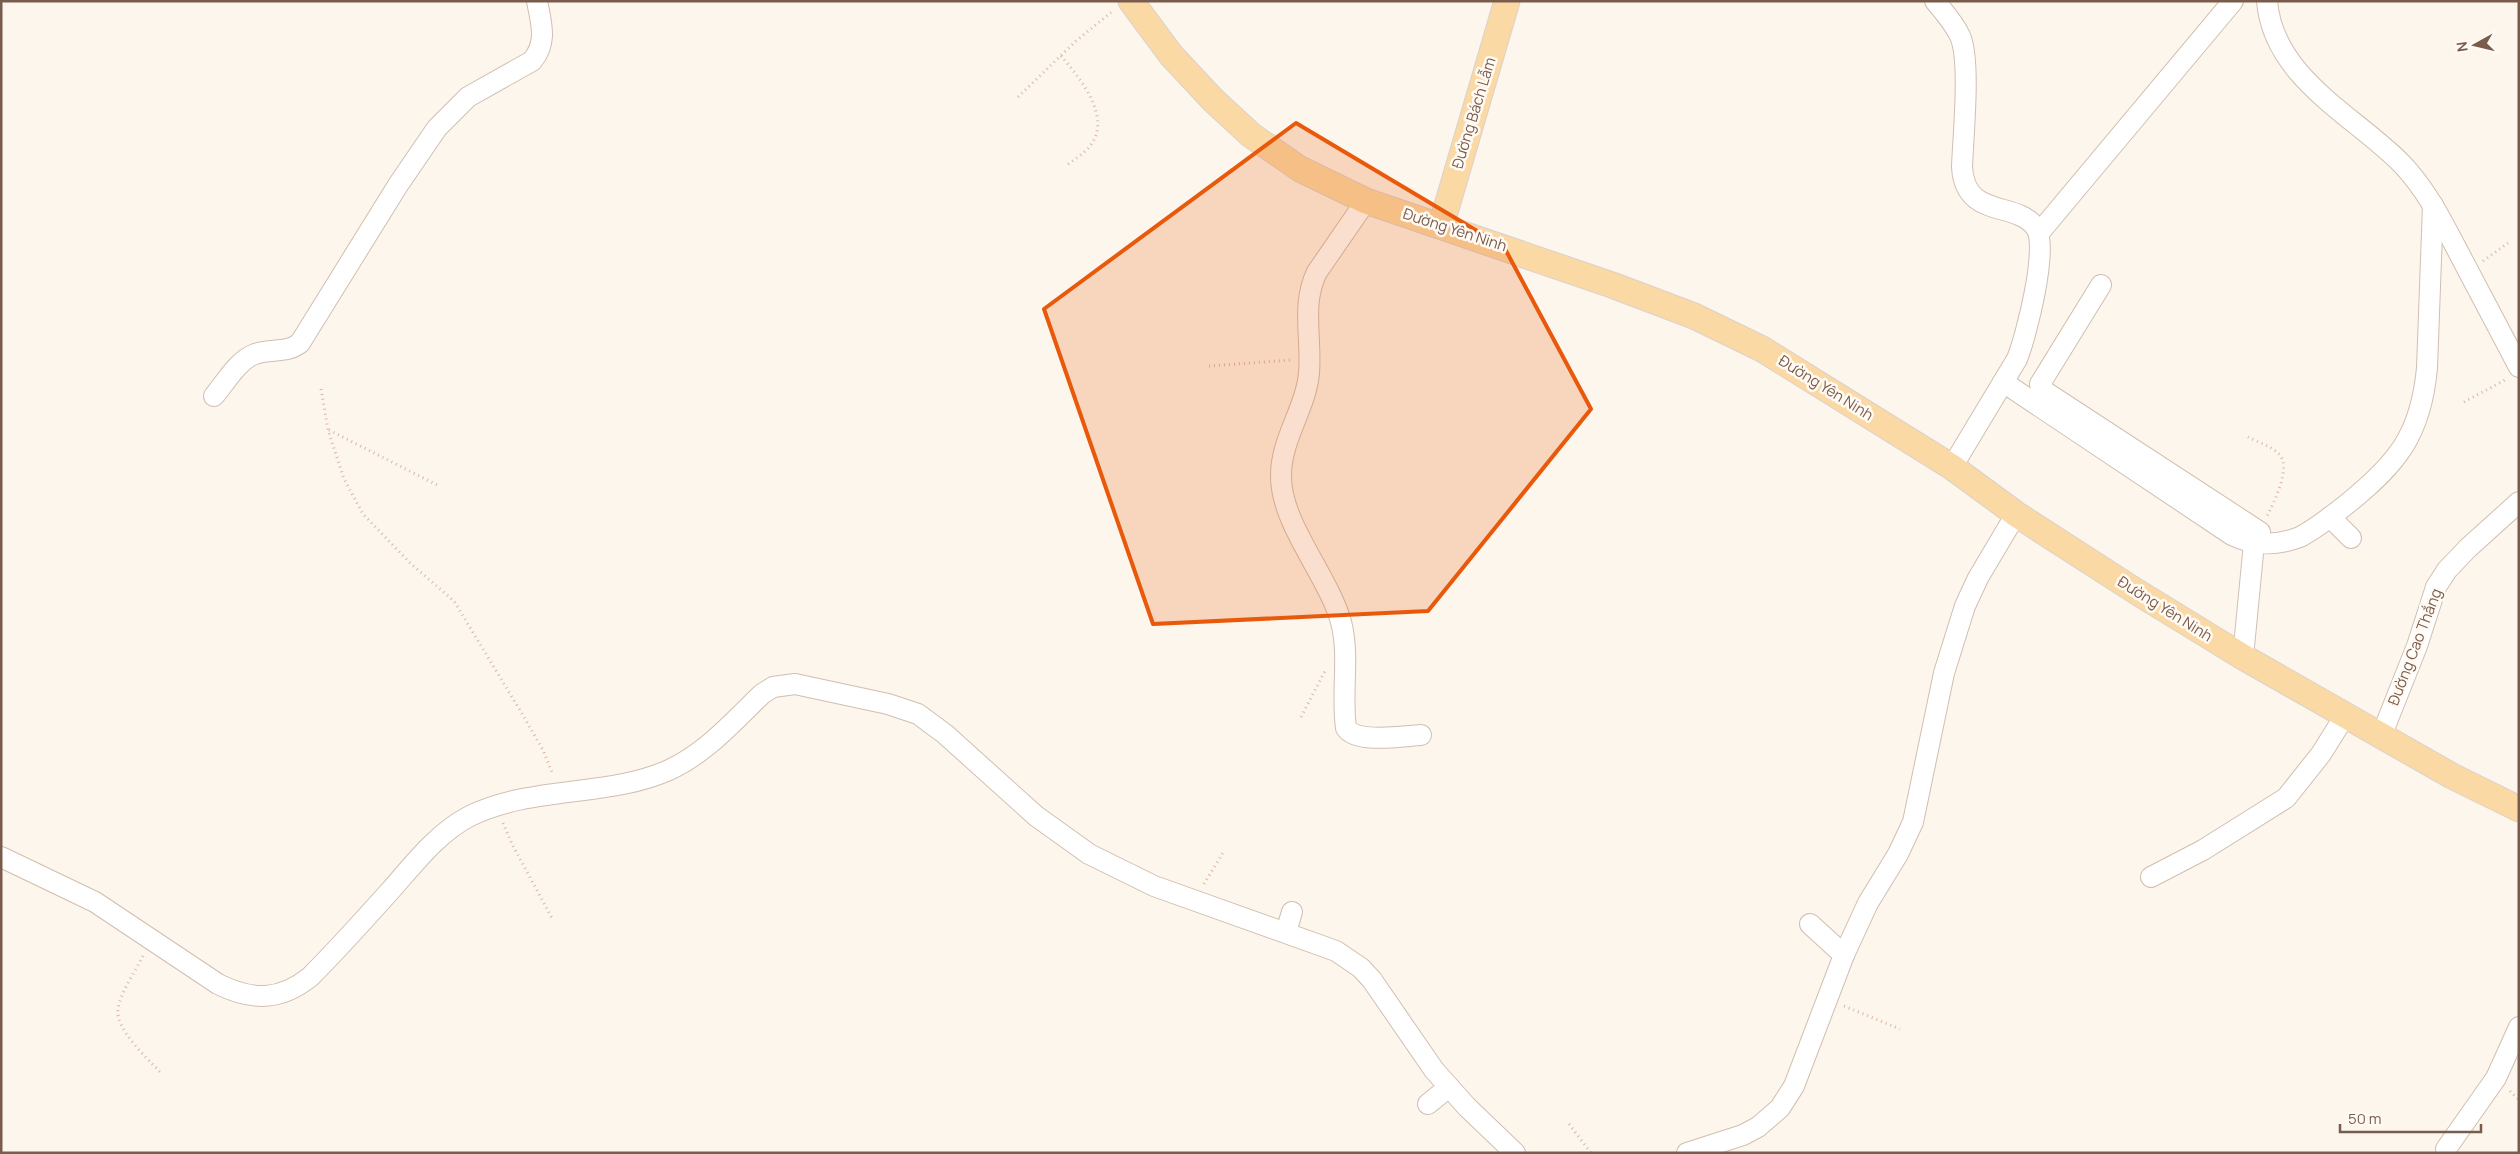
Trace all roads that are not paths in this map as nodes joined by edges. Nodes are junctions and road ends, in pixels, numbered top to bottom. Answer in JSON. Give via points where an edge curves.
{"nodes":[{"id":1,"x":538,"y":1,"type":"edge"},
{"id":2,"x":1508,"y":1,"type":"edge"},
{"id":3,"x":1935,"y":1,"type":"edge"},
{"id":4,"x":2232,"y":1,"type":"edge"},
{"id":5,"x":2267,"y":1,"type":"edge"},
{"id":6,"x":1125,"y":4,"type":"edge"},
{"id":7,"x":1366,"y":201,"type":"junction"},
{"id":8,"x":2433,"y":205,"type":"junction"},
{"id":9,"x":1441,"y":226,"type":"junction"},
{"id":10,"x":2039,"y":233,"type":"junction"},
{"id":11,"x":2101,"y":285,"type":"dead end"},
{"id":12,"x":2515,"y":372,"type":"edge"},
{"id":13,"x":2004,"y":382,"type":"junction"},
{"id":14,"x":214,"y":396,"type":"dead end"},
{"id":15,"x":1952,"y":467,"type":"junction"},
{"id":16,"x":2519,"y":502,"type":"edge"},
{"id":17,"x":2016,"y":514,"type":"junction"},
{"id":18,"x":2330,"y":516,"type":"junction"},
{"id":19,"x":2257,"y":537,"type":"junction"},
{"id":20,"x":2351,"y":538,"type":"dead end"},
{"id":21,"x":2243,"y":656,"type":"junction"},
{"id":22,"x":2346,"y":714,"type":"junction"},
{"id":23,"x":2382,"y":734,"type":"junction"},
{"id":24,"x":1421,"y":735,"type":"dead end"},
{"id":25,"x":2519,"y":809,"type":"edge"},
{"id":26,"x":1,"y":857,"type":"edge"},
{"id":27,"x":2151,"y":877,"type":"dead end"},
{"id":28,"x":1292,"y":912,"type":"dead end"},
{"id":29,"x":1810,"y":924,"type":"dead end"},
{"id":30,"x":1286,"y":932,"type":"junction"},
{"id":31,"x":1844,"y":955,"type":"junction"},
{"id":32,"x":2519,"y":1027,"type":"edge"},
{"id":33,"x":1449,"y":1087,"type":"junction"},
{"id":34,"x":1428,"y":1104,"type":"dead end"},
{"id":35,"x":2446,"y":1149,"type":"dead end"},
{"id":36,"x":1515,"y":1153,"type":"edge"},
{"id":37,"x":1687,"y":1153,"type":"edge"}],
"edges":[{"from":1,"to":14,"type":"street","via":[[543,34],[539,53],[532,61],[468,97],[437,128],[300,343],[283,351],[252,354]]},
{"from":2,"to":9,"type":"main road","name":"Đường Bách Lẫm"},
{"from":3,"to":10,"type":"street","via":[[1961,37],[1965,55],[1964,182],[1979,200],[2025,219]]},
{"from":4,"to":10,"type":"street"},
{"from":5,"to":8,"type":"street","via":[[2279,47],[2297,73],[2400,162]]},
{"from":6,"to":7,"type":"main road","name":"Đường Yên Ninh","via":[[1213,100],[1251,135],[1300,169]]},
{"from":7,"to":9,"type":"main road","name":"Đường Yên Ninh"},
{"from":7,"to":24,"type":"street","via":[[1310,284],[1307,302],[1310,359],[1306,393],[1283,455],[1281,486],[1287,507],[1341,622],[1345,651],[1346,728],[1354,736]]},
{"from":8,"to":12,"type":"street","via":[[2469,272]]},
{"from":8,"to":18,"type":"street","via":[[2427,368],[2425,393],[2418,417],[2393,462],[2373,483]]},
{"from":9,"to":15,"type":"main road","name":"Đường Yên Ninh","via":[[1702,320],[1762,349]]},
{"from":10,"to":13,"type":"street","via":[[2040,247],[2028,328],[2017,359]]},
{"from":11,"to":19,"type":"street","via":[[2040,384],[2041,389]]},
{"from":13,"to":15,"type":"street"},
{"from":13,"to":19,"type":"street","via":[[2232,535]]},
{"from":15,"to":17,"type":"main road","name":"Đường Yên Ninh"},
{"from":16,"to":23,"type":"street","name":"Đường Cao Thắng","via":[[2468,548],[2436,587],[2417,646]]},
{"from":17,"to":21,"type":"main road","name":"Đường Yên Ninh"},
{"from":17,"to":31,"type":"street","via":[[1978,578],[1954,636],[1912,822]]},
{"from":18,"to":19,"type":"street","via":[[2313,530],[2288,542],[2276,544]]},
{"from":18,"to":20,"type":"street"},
{"from":19,"to":21,"type":"street"},
{"from":21,"to":22,"type":"main road","name":"Đường Yên Ninh"},
{"from":22,"to":23,"type":"main road","name":"Đường Yên Ninh"},
{"from":22,"to":27,"type":"street","via":[[2321,754],[2286,798],[2203,850]]},
{"from":23,"to":25,"type":"main road","name":"Đường Yên Ninh","via":[[2452,776]]},
{"from":26,"to":30,"type":"street","via":[[95,902],[218,984],[236,992],[263,996],[288,992],[310,977],[441,836],[471,816],[496,806],[634,781],[667,771],[705,748],[762,694],[773,687],[795,684],[888,704],[918,714],[1063,837],[1154,886]]},
{"from":28,"to":30,"type":"street"},
{"from":29,"to":31,"type":"street"},
{"from":30,"to":33,"type":"street","via":[[1336,951],[1361,968]]},
{"from":31,"to":37,"type":"street","via":[[1794,1086],[1780,1108],[1744,1135]]},
{"from":32,"to":35,"type":"street","via":[[2496,1078]]},
{"from":33,"to":34,"type":"street"},
{"from":33,"to":36,"type":"street"}]}
